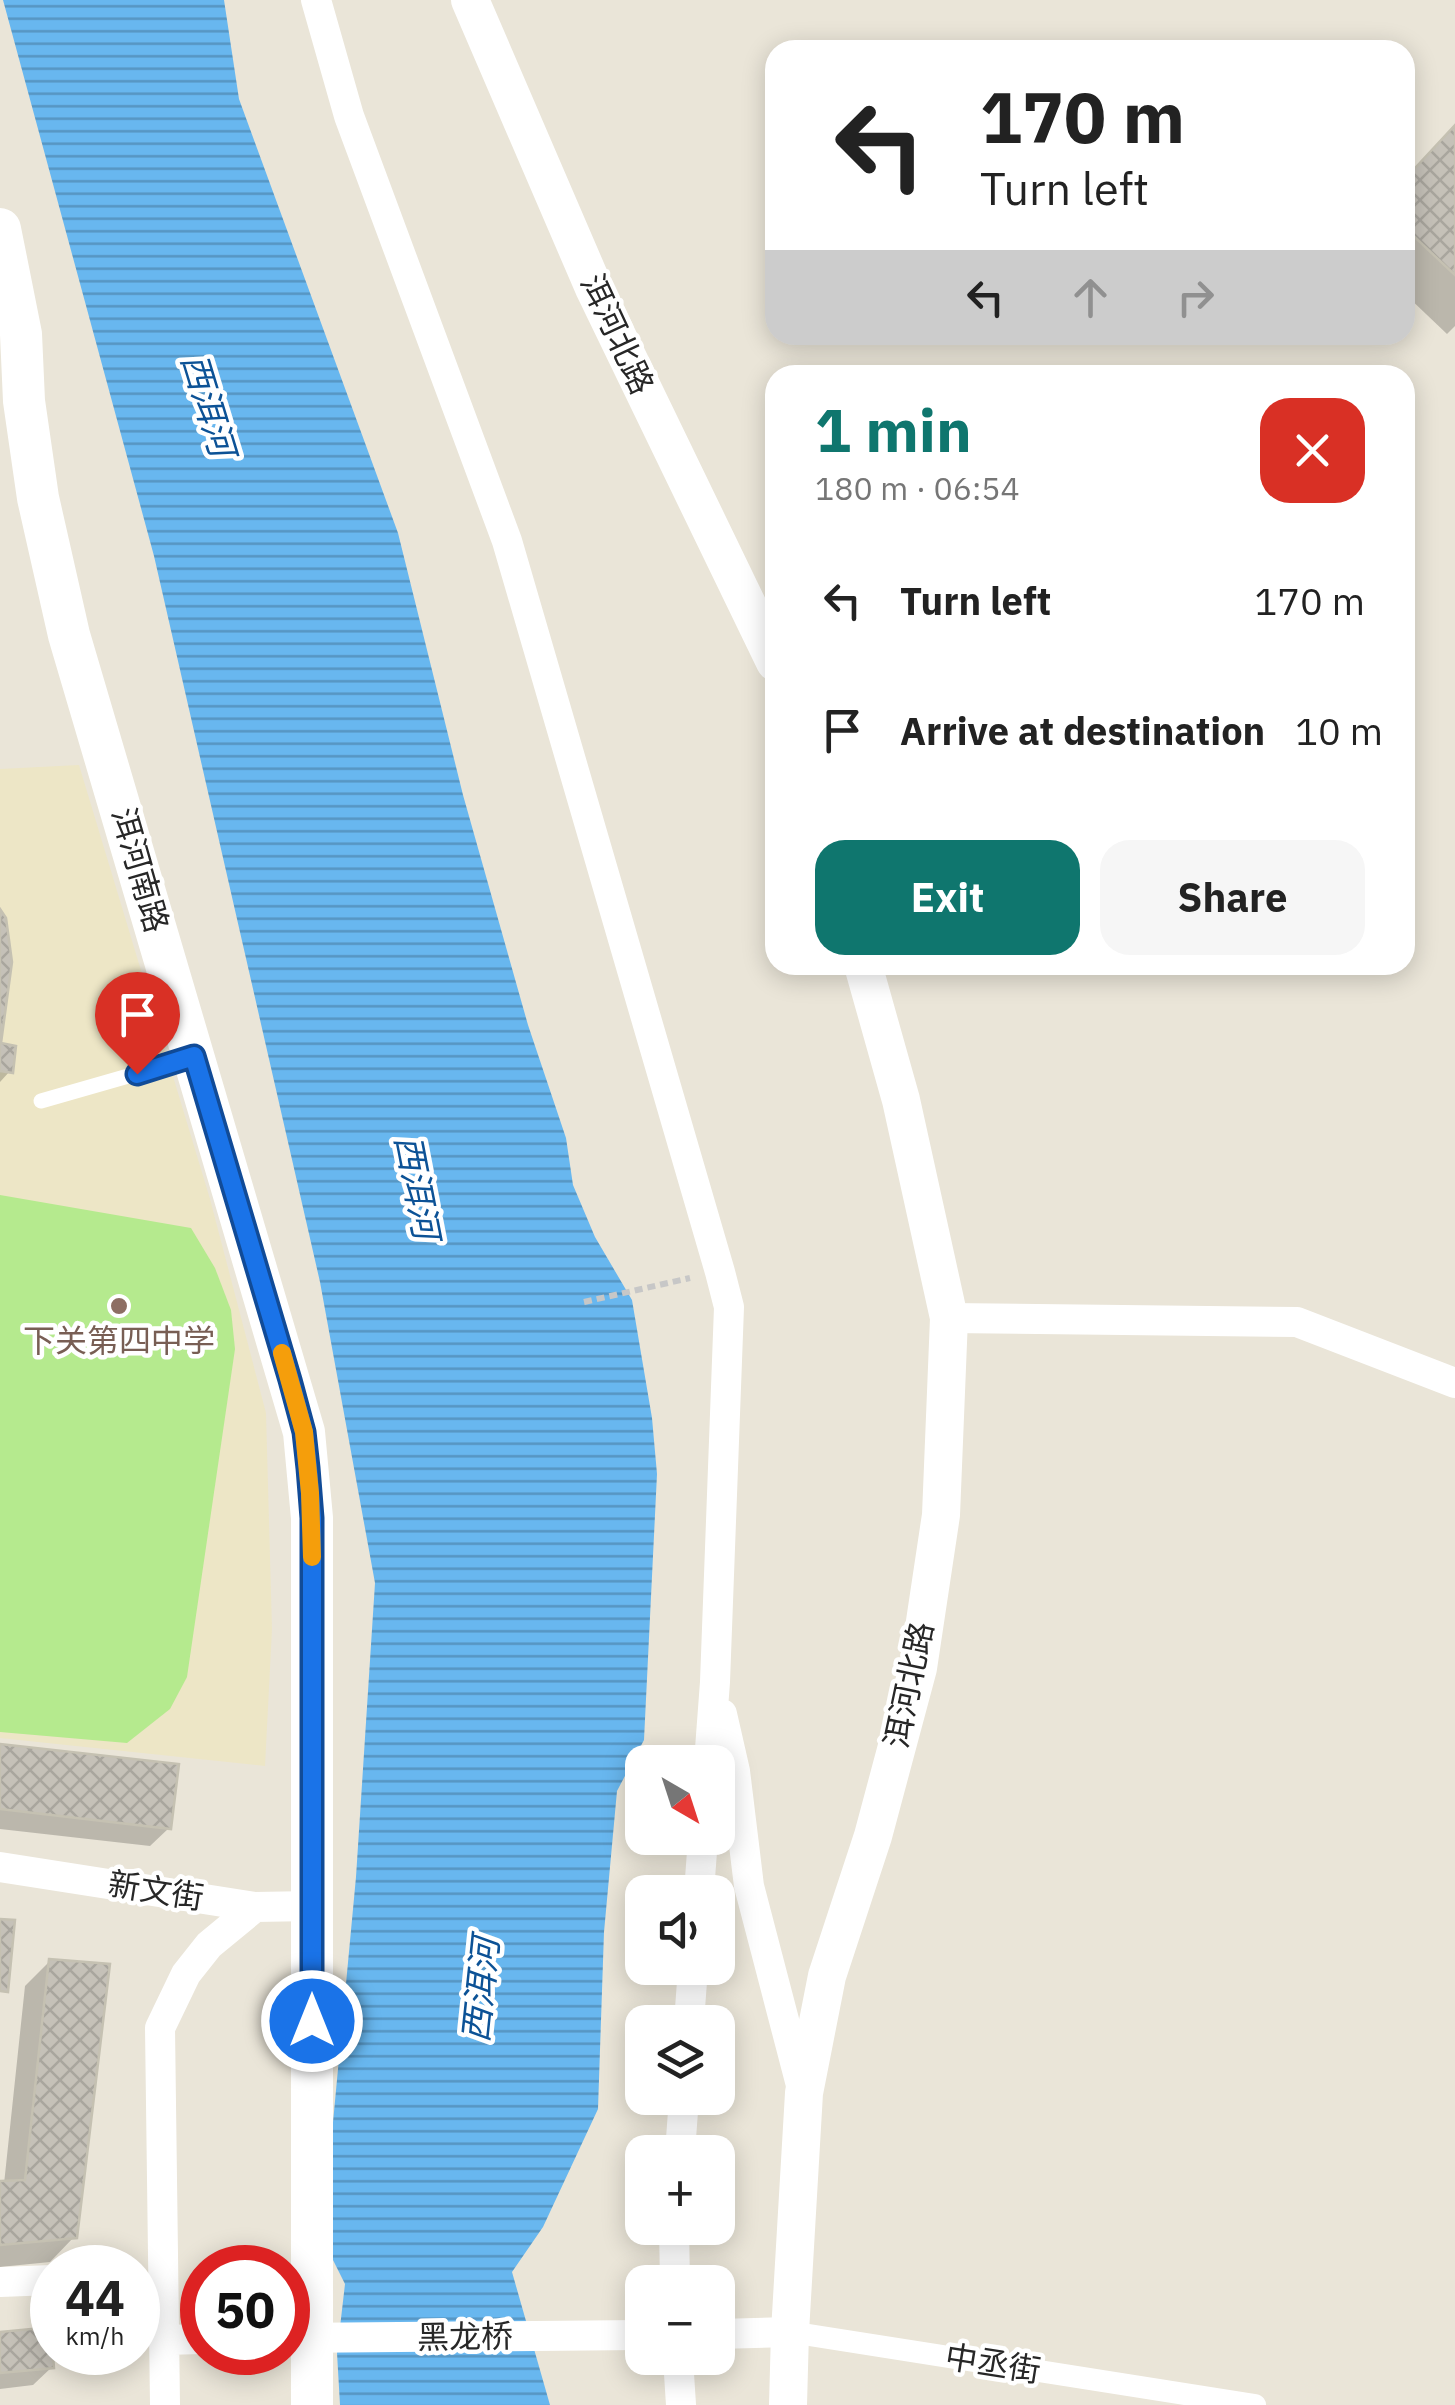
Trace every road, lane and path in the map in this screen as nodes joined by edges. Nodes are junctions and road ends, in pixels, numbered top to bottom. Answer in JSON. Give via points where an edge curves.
{"nodes":[{"id":1,"x":316,"y":0,"type":"edge"},
{"id":2,"x":470,"y":0,"type":"edge"},
{"id":3,"x":0,"y":229,"type":"edge"},
{"id":4,"x":765,"y":641,"type":"edge"},
{"id":5,"x":866,"y":975,"type":"edge"},
{"id":6,"x":194,"y":1056,"type":"junction"},
{"id":7,"x":41,"y":1101,"type":"dead end"},
{"id":8,"x":720,"y":1272,"type":"junction"},
{"id":9,"x":584,"y":1302,"type":"dead end"},
{"id":10,"x":949,"y":1318,"type":"junction"},
{"id":11,"x":1455,"y":1383,"type":"edge"},
{"id":12,"x":714,"y":1682,"type":"junction"},
{"id":13,"x":709,"y":1745,"type":"edge"},
{"id":14,"x":0,"y":1867,"type":"edge"},
{"id":15,"x":312,"y":1906,"type":"junction"},
{"id":16,"x":255,"y":1907,"type":"junction"},
{"id":17,"x":804,"y":2093,"type":"junction"},
{"id":18,"x":151,"y":2245,"type":"edge"},
{"id":19,"x":30,"y":2281,"type":"edge"},
{"id":20,"x":0,"y":2282,"type":"edge"},
{"id":21,"x":160,"y":2319,"type":"edge"},
{"id":22,"x":790,"y":2332,"type":"junction"},
{"id":23,"x":735,"y":2334,"type":"edge"},
{"id":24,"x":625,"y":2335,"type":"edge"},
{"id":25,"x":310,"y":2338,"type":"edge"},
{"id":26,"x":165,"y":2340,"type":"junction"},
{"id":27,"x":180,"y":2340,"type":"edge"},
{"id":28,"x":679,"y":2375,"type":"edge"},
{"id":29,"x":165,"y":2405,"type":"edge"},
{"id":30,"x":312,"y":2405,"type":"edge"},
{"id":31,"x":682,"y":2405,"type":"edge"},
{"id":32,"x":788,"y":2405,"type":"edge"},
{"id":33,"x":1255,"y":2405,"type":"edge"}],
"edges":[{"from":1,"to":8,"type":"street","via":[[350,116],[507,541]]},
{"from":2,"to":4,"type":"street","name":"洱河北路","via":[[594,288]]},
{"from":3,"to":6,"type":"main road","name":"洱河南路","via":[[21,334],[38,498],[65,618]]},
{"from":5,"to":10,"type":"street","name":"洱河北路","via":[[902,1100]]},
{"from":6,"to":7,"type":"lane"},
{"from":6,"to":15,"type":"main road","name":"洱河南路","via":[[306,1450],[312,1518]]},
{"from":8,"to":9,"type":"path"},
{"from":8,"to":12,"type":"street","via":[[729,1307]]},
{"from":10,"to":11,"type":"street","via":[[1298,1322]]},
{"from":10,"to":17,"type":"street","name":"洱河北路","via":[[941,1515],[918,1668],[827,1976]]},
{"from":12,"to":13,"type":"street"},
{"from":12,"to":17,"type":"street","via":[[735,1772],[749,1886]]},
{"from":14,"to":16,"type":"street","name":"新文街"},
{"from":15,"to":16,"type":"street","name":"新文街"},
{"from":15,"to":30,"type":"main road","name":"洱河南路"},
{"from":16,"to":18,"type":"street","via":[[208,1945],[160,2028]]},
{"from":17,"to":22,"type":"street","name":"洱河北路"},
{"from":19,"to":20,"type":"street"},
{"from":21,"to":26,"type":"street"},
{"from":22,"to":23,"type":"street"},
{"from":22,"to":32,"type":"street","name":"洱河北路"},
{"from":22,"to":33,"type":"street","name":"中丞街"},
{"from":24,"to":25,"type":"street","name":"黑龙桥"},
{"from":26,"to":27,"type":"street"},
{"from":26,"to":29,"type":"street"},
{"from":28,"to":31,"type":"street"}]}
